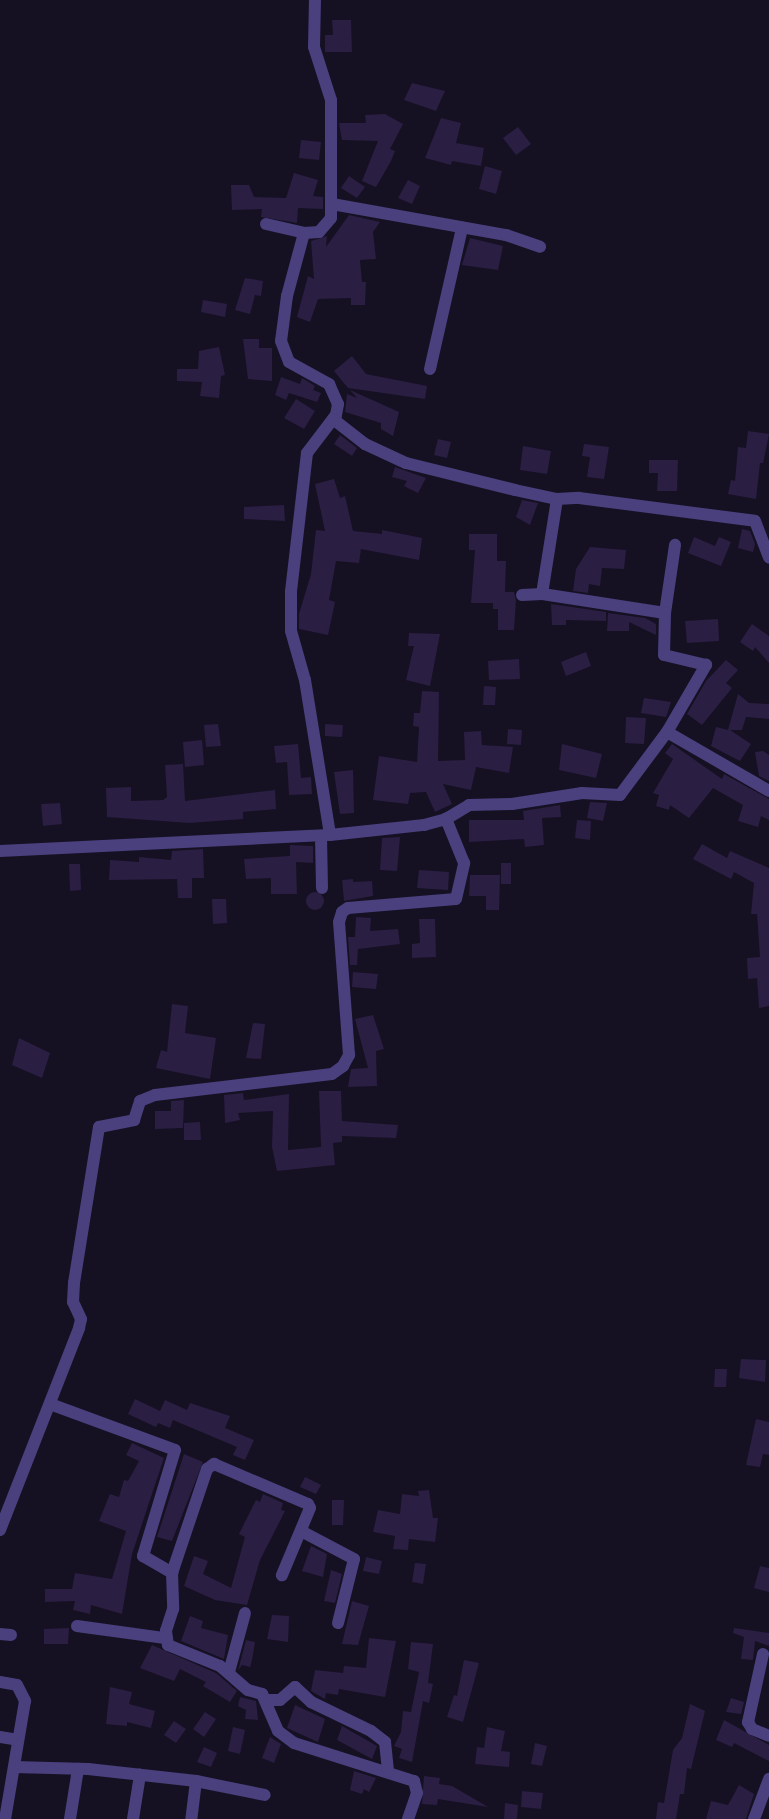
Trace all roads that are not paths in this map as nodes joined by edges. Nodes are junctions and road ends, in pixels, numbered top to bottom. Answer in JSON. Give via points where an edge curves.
{"nodes":[{"id":1,"x":315,"y":0,"type":"edge"},
{"id":2,"x":332,"y":204,"type":"junction"},
{"id":3,"x":266,"y":224,"type":"dead end"},
{"id":4,"x":462,"y":228,"type":"junction"},
{"id":5,"x":304,"y":233,"type":"junction"},
{"id":6,"x":540,"y":247,"type":"dead end"},
{"id":7,"x":430,"y":369,"type":"dead end"},
{"id":8,"x":333,"y":419,"type":"junction"},
{"id":9,"x":556,"y":499,"type":"junction"},
{"id":10,"x":675,"y":545,"type":"dead end"},
{"id":11,"x":769,"y":557,"type":"edge"},
{"id":12,"x":543,"y":594,"type":"junction"},
{"id":13,"x":522,"y":595,"type":"dead end"},
{"id":14,"x":664,"y":613,"type":"junction"},
{"id":15,"x":667,"y":732,"type":"junction"},
{"id":16,"x":769,"y":791,"type":"edge"},
{"id":17,"x":446,"y":819,"type":"junction"},
{"id":18,"x":325,"y":835,"type":"junction"},
{"id":19,"x":0,"y":851,"type":"edge"},
{"id":20,"x":322,"y":888,"type":"dead end"},
{"id":21,"x":50,"y":1404,"type":"junction"},
{"id":22,"x":0,"y":1530,"type":"edge"},
{"id":23,"x":301,"y":1531,"type":"junction"},
{"id":24,"x":172,"y":1574,"type":"junction"},
{"id":25,"x":282,"y":1575,"type":"dead end"},
{"id":26,"x":245,"y":1613,"type":"dead end"},
{"id":27,"x":338,"y":1623,"type":"dead end"},
{"id":28,"x":76,"y":1626,"type":"dead end"},
{"id":29,"x":165,"y":1638,"type":"junction"},
{"id":30,"x":763,"y":1654,"type":"dead end"},
{"id":31,"x":229,"y":1672,"type":"junction"},
{"id":32,"x":0,"y":1682,"type":"edge"},
{"id":33,"x":266,"y":1700,"type":"junction"},
{"id":34,"x":769,"y":1736,"type":"edge"},
{"id":35,"x":0,"y":1737,"type":"edge"},
{"id":36,"x":18,"y":1740,"type":"junction"},
{"id":37,"x":14,"y":1767,"type":"junction"},
{"id":38,"x":78,"y":1769,"type":"junction"},
{"id":39,"x":388,"y":1772,"type":"junction"},
{"id":40,"x":140,"y":1775,"type":"junction"},
{"id":41,"x":769,"y":1779,"type":"edge"},
{"id":42,"x":196,"y":1781,"type":"junction"},
{"id":43,"x":266,"y":1795,"type":"dead end"},
{"id":44,"x":4,"y":1796,"type":"edge"},
{"id":45,"x":5,"y":1819,"type":"edge"},
{"id":46,"x":70,"y":1819,"type":"edge"},
{"id":47,"x":133,"y":1819,"type":"edge"},
{"id":48,"x":191,"y":1819,"type":"edge"},
{"id":49,"x":408,"y":1819,"type":"edge"},
{"id":50,"x":754,"y":1819,"type":"edge"}],
"edges":[{"from":1,"to":2,"type":"street","via":[[314,47],[331,100]]},
{"from":2,"to":4,"type":"street"},
{"from":2,"to":5,"type":"street","via":[[324,231]]},
{"from":3,"to":5,"type":"street"},
{"from":4,"to":6,"type":"street","via":[[514,237]]},
{"from":4,"to":7,"type":"street"},
{"from":5,"to":8,"type":"street","via":[[287,296],[281,341],[293,365],[334,390],[338,404]]},
{"from":8,"to":9,"type":"street","via":[[365,444],[406,463]]},
{"from":8,"to":18,"type":"street","via":[[307,453],[291,591],[291,632],[305,680]]},
{"from":9,"to":11,"type":"street","via":[[579,498],[755,521]]},
{"from":9,"to":12,"type":"street"},
{"from":10,"to":14,"type":"street"},
{"from":12,"to":13,"type":"street"},
{"from":12,"to":14,"type":"street"},
{"from":14,"to":15,"type":"street","via":[[664,655],[706,665]]},
{"from":15,"to":16,"type":"street"},
{"from":15,"to":17,"type":"street","via":[[620,795],[582,793],[512,804],[469,805]]},
{"from":17,"to":18,"type":"street"},
{"from":17,"to":21,"type":"street","via":[[464,863],[456,899],[348,908],[342,912],[339,922],[349,1055],[343,1066],[332,1074],[155,1095],[140,1101],[134,1120],[99,1127],[72,1302],[81,1318]]},
{"from":18,"to":19,"type":"street"},
{"from":18,"to":20,"type":"street"},
{"from":21,"to":22,"type":"street"},
{"from":21,"to":24,"type":"street","via":[[175,1450],[143,1556]]},
{"from":23,"to":24,"type":"street","via":[[310,1508],[305,1502],[214,1464],[207,1469]]},
{"from":23,"to":25,"type":"street"},
{"from":23,"to":27,"type":"street","via":[[355,1560]]},
{"from":24,"to":29,"type":"street","via":[[173,1609]]},
{"from":26,"to":31,"type":"street"},
{"from":28,"to":29,"type":"street"},
{"from":29,"to":31,"type":"street","via":[[170,1647]]},
{"from":30,"to":34,"type":"street","via":[[748,1722],[752,1729]]},
{"from":31,"to":33,"type":"street"},
{"from":32,"to":36,"type":"street","via":[[16,1685],[25,1701]]},
{"from":33,"to":39,"type":"street","via":[[283,1737],[309,1750]]},
{"from":33,"to":39,"type":"street","via":[[279,1700],[295,1687],[311,1702],[371,1731],[386,1742]]},
{"from":35,"to":36,"type":"street"},
{"from":36,"to":37,"type":"street"},
{"from":37,"to":38,"type":"street"},
{"from":37,"to":44,"type":"street"},
{"from":38,"to":40,"type":"street"},
{"from":38,"to":46,"type":"street"},
{"from":39,"to":49,"type":"street","via":[[416,1784]]},
{"from":40,"to":42,"type":"street"},
{"from":40,"to":47,"type":"street"},
{"from":41,"to":50,"type":"street"},
{"from":42,"to":43,"type":"street"},
{"from":42,"to":48,"type":"street"},
{"from":44,"to":45,"type":"street"}]}
